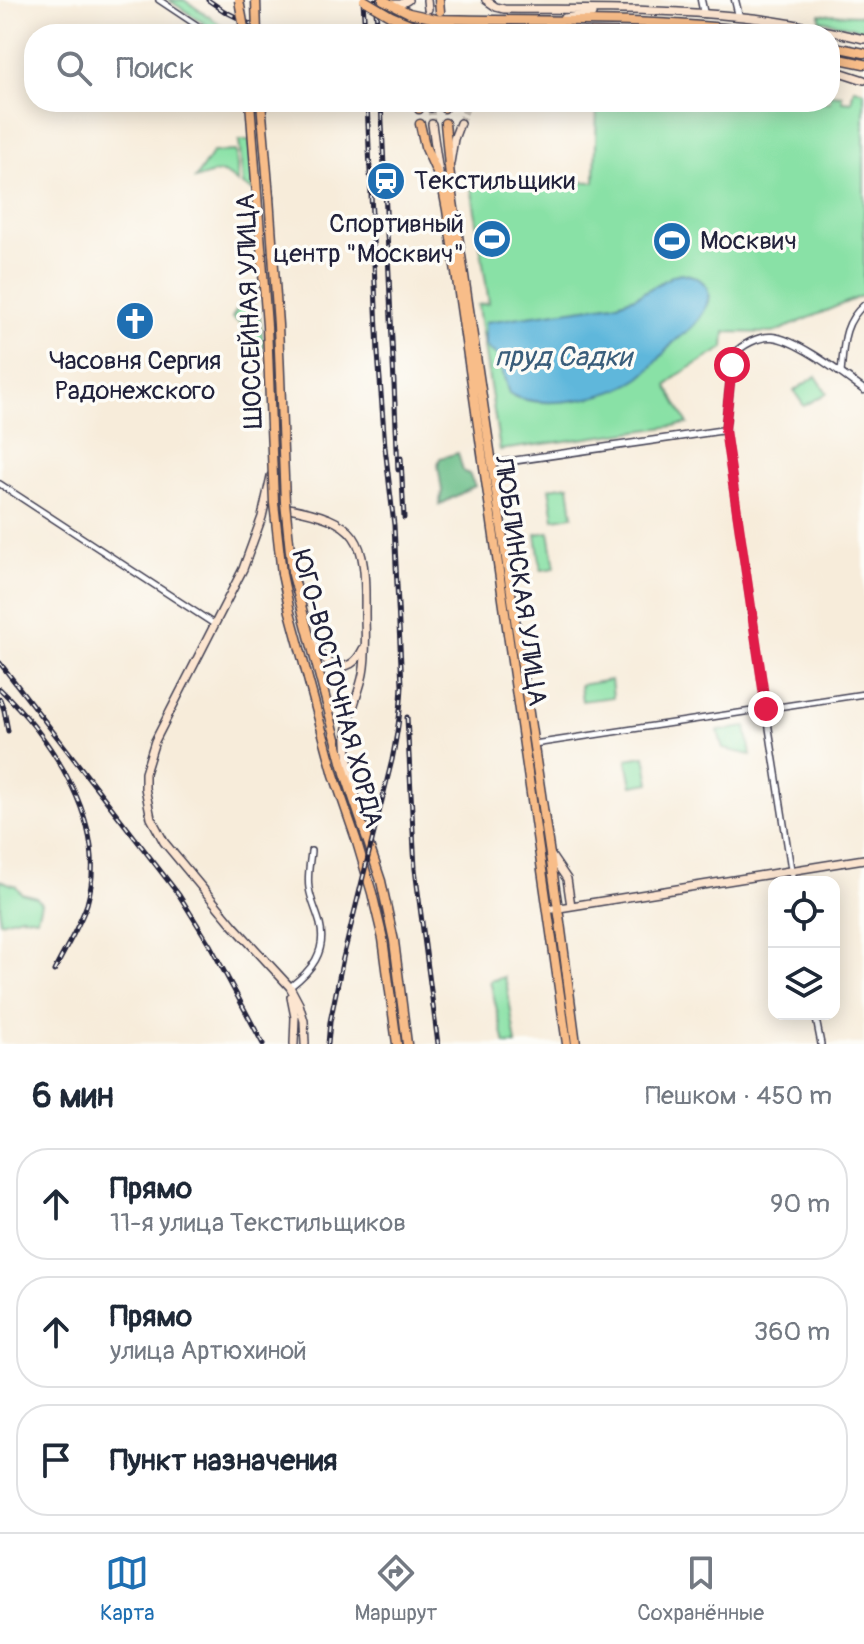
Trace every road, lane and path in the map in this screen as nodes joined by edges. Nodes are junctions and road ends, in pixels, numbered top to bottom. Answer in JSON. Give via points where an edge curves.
{"nodes":[{"id":1,"x":159,"y":0,"type":"edge"},
{"id":2,"x":242,"y":0,"type":"edge"},
{"id":3,"x":255,"y":0,"type":"edge"},
{"id":4,"x":364,"y":0,"type":"edge"},
{"id":5,"x":408,"y":0,"type":"edge"},
{"id":6,"x":427,"y":0,"type":"edge"},
{"id":7,"x":439,"y":0,"type":"edge"},
{"id":8,"x":486,"y":0,"type":"edge"},
{"id":9,"x":701,"y":0,"type":"edge"},
{"id":10,"x":735,"y":0,"type":"edge"},
{"id":11,"x":387,"y":2,"type":"edge"},
{"id":12,"x":428,"y":9,"type":"dead end"},
{"id":13,"x":622,"y":10,"type":"junction"},
{"id":14,"x":440,"y":11,"type":"dead end"},
{"id":15,"x":704,"y":14,"type":"junction"},
{"id":16,"x":739,"y":16,"type":"junction"},
{"id":17,"x":395,"y":18,"type":"junction"},
{"id":18,"x":541,"y":21,"type":"junction"},
{"id":19,"x":195,"y":24,"type":"edge"},
{"id":20,"x":244,"y":24,"type":"edge"},
{"id":21,"x":255,"y":24,"type":"dead end"},
{"id":22,"x":256,"y":24,"type":"edge"},
{"id":23,"x":401,"y":24,"type":"edge"},
{"id":24,"x":414,"y":24,"type":"edge"},
{"id":25,"x":683,"y":24,"type":"edge"},
{"id":26,"x":792,"y":24,"type":"edge"},
{"id":27,"x":840,"y":34,"type":"edge"},
{"id":28,"x":864,"y":39,"type":"edge"},
{"id":29,"x":840,"y":48,"type":"edge"},
{"id":30,"x":864,"y":53,"type":"edge"},
{"id":31,"x":840,"y":59,"type":"edge"},
{"id":32,"x":864,"y":64,"type":"edge"},
{"id":33,"x":840,"y":74,"type":"edge"},
{"id":34,"x":864,"y":80,"type":"edge"},
{"id":35,"x":251,"y":112,"type":"edge"},
{"id":36,"x":262,"y":112,"type":"edge"},
{"id":37,"x":262,"y":112,"type":"edge"},
{"id":38,"x":445,"y":123,"type":"tunnel mouth"},
{"id":39,"x":460,"y":123,"type":"tunnel mouth"},
{"id":40,"x":420,"y":124,"type":"tunnel mouth"},
{"id":41,"x":432,"y":124,"type":"tunnel mouth"},
{"id":42,"x":449,"y":169,"type":"junction"},
{"id":43,"x":442,"y":184,"type":"junction"},
{"id":44,"x":864,"y":305,"type":"edge"},
{"id":45,"x":841,"y":374,"type":"junction"},
{"id":46,"x":864,"y":390,"type":"edge"},
{"id":47,"x":725,"y":430,"type":"junction"},
{"id":48,"x":488,"y":465,"type":"junction"},
{"id":49,"x":0,"y":484,"type":"edge"},
{"id":50,"x":266,"y":504,"type":"junction"},
{"id":51,"x":302,"y":615,"type":"junction"},
{"id":52,"x":214,"y":624,"type":"junction"},
{"id":53,"x":364,"y":635,"type":"junction"},
{"id":54,"x":864,"y":694,"type":"edge"},
{"id":55,"x":766,"y":709,"type":"junction"},
{"id":56,"x":534,"y":744,"type":"junction"},
{"id":57,"x":361,"y":816,"type":"junction"},
{"id":58,"x":311,"y":851,"type":"dead end"},
{"id":59,"x":550,"y":854,"type":"junction"},
{"id":60,"x":864,"y":859,"type":"edge"},
{"id":61,"x":792,"y":870,"type":"junction"},
{"id":62,"x":792,"y":876,"type":"edge"},
{"id":63,"x":571,"y":906,"type":"junction"},
{"id":64,"x":558,"y":908,"type":"junction"},
{"id":65,"x":547,"y":909,"type":"junction"},
{"id":66,"x":290,"y":987,"type":"junction"},
{"id":67,"x":816,"y":1020,"type":"edge"},
{"id":68,"x":294,"y":1044,"type":"edge"},
{"id":69,"x":305,"y":1044,"type":"edge"},
{"id":70,"x":397,"y":1044,"type":"edge"},
{"id":71,"x":407,"y":1044,"type":"edge"},
{"id":72,"x":567,"y":1044,"type":"edge"},
{"id":73,"x":576,"y":1044,"type":"edge"},
{"id":74,"x":821,"y":1044,"type":"edge"}],
"edges":[{"from":1,"to":19,"type":"street"},
{"from":2,"to":20,"type":"main road","bridge":true},
{"from":3,"to":21,"type":"main road"},
{"from":3,"to":22,"type":"main road","bridge":true},
{"from":4,"to":17,"type":"main road","bridge":true},
{"from":5,"to":11,"type":"main road"},
{"from":6,"to":12,"type":"main road"},
{"from":7,"to":14,"type":"main road"},
{"from":8,"to":13,"type":"main road","via":[[504,9]]},
{"from":9,"to":15,"type":"street"},
{"from":10,"to":16,"type":"street"},
{"from":11,"to":18,"type":"main road","via":[[436,19]]},
{"from":13,"to":15,"type":"main road"},
{"from":13,"to":18,"type":"main road"},
{"from":15,"to":16,"type":"main road"},
{"from":16,"to":26,"type":"main road"},
{"from":17,"to":23,"type":"main road"},
{"from":17,"to":24,"type":"main road"},
{"from":18,"to":25,"type":"main road"},
{"from":27,"to":28,"type":"main road"},
{"from":29,"to":30,"type":"main road"},
{"from":31,"to":32,"type":"main road"},
{"from":33,"to":34,"type":"main road"},
{"from":35,"to":70,"type":"main road","name":"ЮГО-ВОСТОЧНАЯ ХОРДА","bridge":true,"via":[[282,574],[334,775],[372,893]]},
{"from":36,"to":50,"type":"main road","name":"ШОССЕЙНАЯ УЛИЦА","via":[[276,390]]},
{"from":37,"to":51,"type":"main road","name":"ЮГО-ВОСТОЧНАЯ ХОРДА","bridge":true,"via":[[285,502]]},
{"from":38,"to":42,"type":"main road","name":"ЛЮБЛИНСКАЯ УЛИЦА"},
{"from":39,"to":42,"type":"main road"},
{"from":40,"to":43,"type":"main road"},
{"from":41,"to":43,"type":"main road","name":"ЛЮБЛИНСКАЯ УЛИЦА"},
{"from":42,"to":48,"type":"main road","name":"ЛЮБЛИНСКАЯ УЛИЦА"},
{"from":43,"to":48,"type":"main road","name":"ЛЮБЛИНСКАЯ УЛИЦА"},
{"from":44,"to":45,"type":"street","via":[[848,325]]},
{"from":45,"to":46,"type":"street"},
{"from":45,"to":47,"type":"street","via":[[778,339],[754,340],[733,355]]},
{"from":47,"to":48,"type":"street"},
{"from":47,"to":55,"type":"street"},
{"from":48,"to":56,"type":"main road","name":"ЛЮБЛИНСКАЯ УЛИЦА"},
{"from":48,"to":65,"type":"main road","name":"ЛЮБЛИНСКАЯ УЛИЦА"},
{"from":49,"to":52,"type":"street"},
{"from":50,"to":52,"type":"main road","name":"ШОССЕЙНАЯ УЛИЦА","via":[[243,569]]},
{"from":50,"to":53,"type":"main road","via":[[326,516],[356,541],[365,564]]},
{"from":51,"to":53,"type":"main road","via":[[318,652],[333,665],[357,659]]},
{"from":51,"to":57,"type":"main road","name":"ЮГО-ВОСТОЧНАЯ ХОРДА"},
{"from":52,"to":66,"type":"main road","name":"ШОССЕЙНАЯ УЛИЦА","via":[[155,741],[145,773],[147,804],[164,842]]},
{"from":53,"to":57,"type":"main road","via":[[364,669],[347,732]]},
{"from":54,"to":55,"type":"street"},
{"from":55,"to":56,"type":"street"},
{"from":55,"to":61,"type":"street"},
{"from":56,"to":59,"type":"main road","name":"ЛЮБЛИНСКАЯ УЛИЦА"},
{"from":57,"to":71,"type":"main road","name":"ЮГО-ВОСТОЧНАЯ ХОРДА","via":[[394,941]]},
{"from":58,"to":66,"type":"street","via":[[308,879],[323,939],[313,966]]},
{"from":59,"to":63,"type":"main road","via":[[567,879]]},
{"from":59,"to":64,"type":"main road","name":"ЛЮБЛИНСКАЯ УЛИЦА"},
{"from":60,"to":61,"type":"main road"},
{"from":61,"to":62,"type":"street"},
{"from":61,"to":63,"type":"main road"},
{"from":63,"to":64,"type":"main road"},
{"from":64,"to":65,"type":"main road"},
{"from":64,"to":73,"type":"main road","name":"ЛЮБЛИНСКАЯ УЛИЦА"},
{"from":65,"to":72,"type":"main road","name":"ЛЮБЛИНСКАЯ УЛИЦА"},
{"from":66,"to":68,"type":"main road"},
{"from":66,"to":69,"type":"main road","via":[[304,1021]]},
{"from":67,"to":74,"type":"street"}]}
